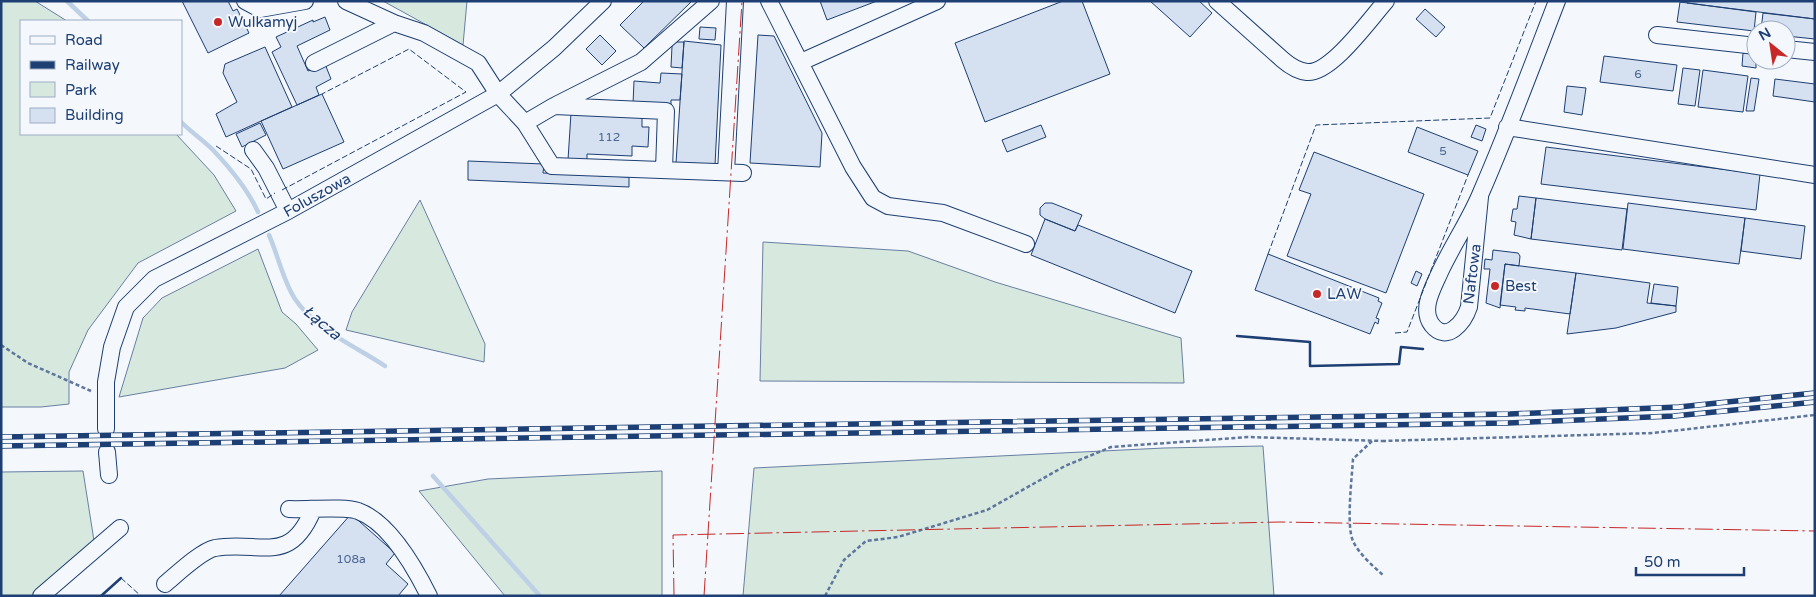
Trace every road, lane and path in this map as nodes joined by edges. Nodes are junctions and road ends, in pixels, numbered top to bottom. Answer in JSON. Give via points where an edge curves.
{"nodes":[{"id":1,"x":245,"y":1,"type":"edge"},
{"id":2,"x":305,"y":1,"type":"edge"},
{"id":3,"x":346,"y":1,"type":"edge"},
{"id":4,"x":603,"y":1,"type":"edge"},
{"id":5,"x":711,"y":1,"type":"edge"},
{"id":6,"x":735,"y":1,"type":"edge"},
{"id":7,"x":769,"y":1,"type":"edge"},
{"id":8,"x":937,"y":1,"type":"edge"},
{"id":9,"x":1217,"y":1,"type":"edge"},
{"id":10,"x":1386,"y":1,"type":"edge"},
{"id":11,"x":1557,"y":1,"type":"edge"},
{"id":12,"x":394,"y":23,"type":"junction"},
{"id":13,"x":1657,"y":36,"type":"dead end"},
{"id":14,"x":1746,"y":45,"type":"edge"},
{"id":15,"x":1796,"y":50,"type":"edge"},
{"id":16,"x":1815,"y":52,"type":"edge"},
{"id":17,"x":801,"y":62,"type":"junction"},
{"id":18,"x":314,"y":63,"type":"dead end"},
{"id":19,"x":498,"y":94,"type":"junction"},
{"id":20,"x":554,"y":106,"type":"junction"},
{"id":21,"x":525,"y":123,"type":"junction"},
{"id":22,"x":1507,"y":127,"type":"junction"},
{"id":23,"x":253,"y":150,"type":"dead end"},
{"id":24,"x":664,"y":170,"type":"junction"},
{"id":25,"x":726,"y":172,"type":"junction"},
{"id":26,"x":743,"y":173,"type":"dead end"},
{"id":27,"x":1815,"y":175,"type":"edge"},
{"id":28,"x":1480,"y":197,"type":"junction"},
{"id":29,"x":288,"y":211,"type":"junction"},
{"id":30,"x":1026,"y":244,"type":"dead end"},
{"id":31,"x":1,"y":345,"type":"edge"},
{"id":32,"x":106,"y":398,"type":"junction"},
{"id":33,"x":1815,"y":415,"type":"edge"},
{"id":34,"x":106,"y":429,"type":"dead end"},
{"id":35,"x":1383,"y":441,"type":"junction"},
{"id":36,"x":107,"y":452,"type":"dead end"},
{"id":37,"x":109,"y":474,"type":"dead end"},
{"id":38,"x":289,"y":509,"type":"dead end"},
{"id":39,"x":313,"y":510,"type":"junction"},
{"id":40,"x":120,"y":528,"type":"dead end"},
{"id":41,"x":1384,"y":576,"type":"dead end"},
{"id":42,"x":165,"y":584,"type":"dead end"},
{"id":43,"x":41,"y":596,"type":"edge"},
{"id":44,"x":429,"y":596,"type":"edge"},
{"id":45,"x":825,"y":596,"type":"edge"}],
"edges":[{"from":1,"to":2,"type":"street","via":[[260,9]]},
{"from":3,"to":12,"type":"street"},
{"from":4,"to":19,"type":"street","name":"Foluszowa","via":[[554,48]]},
{"from":5,"to":20,"type":"street","via":[[641,62]]},
{"from":6,"to":25,"type":"street"},
{"from":7,"to":17,"type":"street"},
{"from":8,"to":17,"type":"street"},
{"from":9,"to":10,"type":"street","via":[[1283,60],[1308,72],[1331,63]]},
{"from":11,"to":22,"type":"street","name":"Naftowa"},
{"from":12,"to":18,"type":"street"},
{"from":12,"to":19,"type":"street","via":[[424,33],[478,63]]},
{"from":13,"to":14,"type":"street"},
{"from":15,"to":16,"type":"street"},
{"from":17,"to":30,"type":"street","via":[[853,167],[873,198],[888,206],[942,212]]},
{"from":19,"to":21,"type":"street"},
{"from":19,"to":29,"type":"street","name":"Foluszowa"},
{"from":20,"to":21,"type":"street"},
{"from":20,"to":24,"type":"street","via":[[666,111]]},
{"from":21,"to":24,"type":"street","via":[[552,166]]},
{"from":22,"to":27,"type":"street"},
{"from":22,"to":28,"type":"street","name":"Naftowa"},
{"from":23,"to":29,"type":"street"},
{"from":24,"to":25,"type":"street"},
{"from":25,"to":26,"type":"street"},
{"from":28,"to":28,"type":"street","name":"Naftowa","via":[[1426,306],[1427,317],[1437,330],[1456,329],[1469,307]]},
{"from":29,"to":32,"type":"street","name":"Foluszowa","via":[[154,279],[126,307],[112,347]]},
{"from":31,"to":32,"type":"path","via":[[28,364]]},
{"from":32,"to":34,"type":"street","name":"Foluszowa"},
{"from":33,"to":35,"type":"path","via":[[1653,433]]},
{"from":35,"to":41,"type":"path","via":[[1372,441],[1353,459],[1350,507],[1352,540]]},
{"from":35,"to":45,"type":"path","via":[[1248,437],[1111,447],[1065,466],[987,510],[898,537],[866,542],[844,560]]},
{"from":36,"to":37,"type":"street"},
{"from":38,"to":39,"type":"street"},
{"from":39,"to":42,"type":"street","via":[[305,527],[292,541],[276,547],[214,548]]},
{"from":39,"to":44,"type":"street","via":[[357,510],[372,519],[398,544]]},
{"from":40,"to":43,"type":"street"}]}
